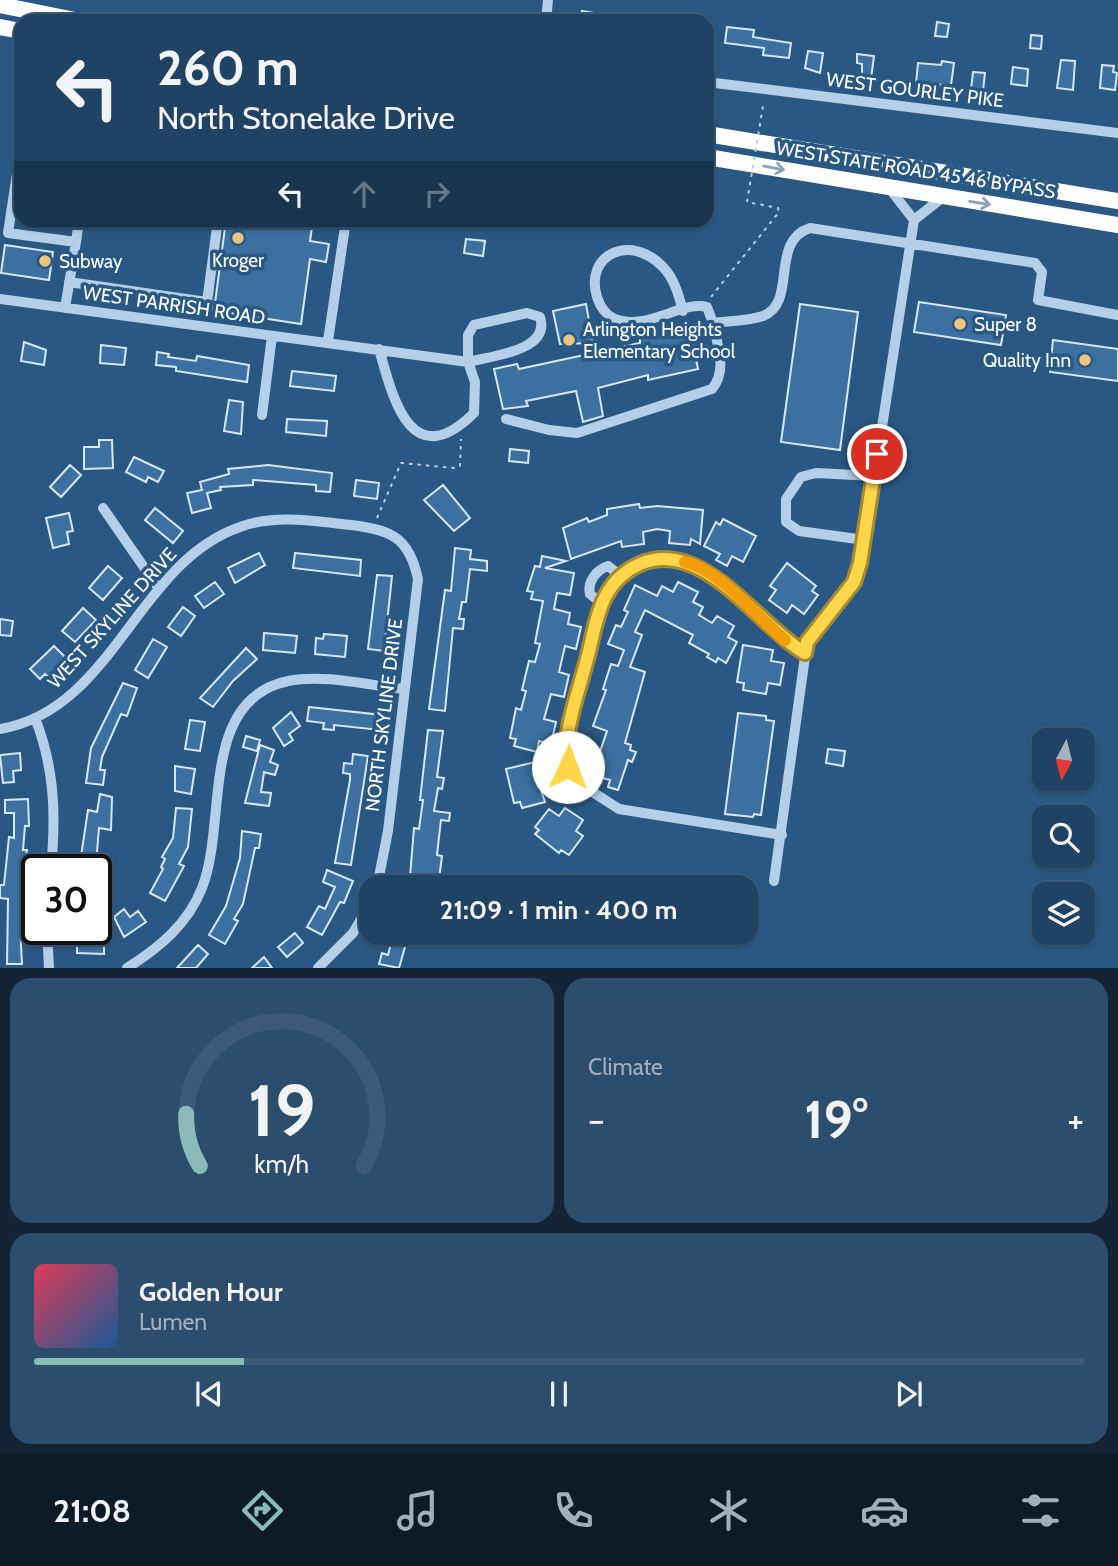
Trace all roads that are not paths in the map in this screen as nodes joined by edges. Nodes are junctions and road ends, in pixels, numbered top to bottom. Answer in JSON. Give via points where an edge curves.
{"nodes":[{"id":1,"x":0,"y":5,"type":"edge"},
{"id":2,"x":45,"y":14,"type":"edge"},
{"id":3,"x":714,"y":83,"type":"edge"},
{"id":4,"x":1118,"y":133,"type":"edge"},
{"id":5,"x":714,"y":135,"type":"edge"},
{"id":6,"x":714,"y":158,"type":"edge"},
{"id":7,"x":889,"y":188,"type":"junction"},
{"id":8,"x":14,"y":194,"type":"edge"},
{"id":9,"x":1091,"y":196,"type":"junction"},
{"id":10,"x":943,"y":197,"type":"junction"},
{"id":11,"x":1118,"y":201,"type":"edge"},
{"id":12,"x":1055,"y":215,"type":"junction"},
{"id":13,"x":914,"y":220,"type":"junction"},
{"id":14,"x":1118,"y":225,"type":"edge"},
{"id":15,"x":78,"y":228,"type":"edge"},
{"id":16,"x":217,"y":228,"type":"edge"},
{"id":17,"x":345,"y":228,"type":"edge"},
{"id":18,"x":75,"y":242,"type":"junction"},
{"id":19,"x":909,"y":244,"type":"junction"},
{"id":20,"x":69,"y":282,"type":"junction"},
{"id":21,"x":0,"y":299,"type":"edge"},
{"id":22,"x":65,"y":308,"type":"junction"},
{"id":23,"x":682,"y":311,"type":"junction"},
{"id":24,"x":1118,"y":314,"type":"edge"},
{"id":25,"x":713,"y":323,"type":"junction"},
{"id":26,"x":272,"y":336,"type":"junction"},
{"id":27,"x":328,"y":341,"type":"junction"},
{"id":28,"x":379,"y":349,"type":"junction"},
{"id":29,"x":468,"y":362,"type":"junction"},
{"id":30,"x":262,"y":415,"type":"dead end"},
{"id":31,"x":506,"y":419,"type":"dead end"},
{"id":32,"x":874,"y":476,"type":"junction"},
{"id":33,"x":103,"y":508,"type":"dead end"},
{"id":34,"x":864,"y":540,"type":"junction"},
{"id":35,"x":408,"y":549,"type":"joint"},
{"id":36,"x":621,"y":576,"type":"junction"},
{"id":37,"x":159,"y":589,"type":"junction"},
{"id":38,"x":601,"y":603,"type":"junction"},
{"id":39,"x":805,"y":653,"type":"junction"},
{"id":40,"x":404,"y":689,"type":"junction"},
{"id":41,"x":35,"y":718,"type":"junction"},
{"id":42,"x":0,"y":729,"type":"edge"},
{"id":43,"x":782,"y":835,"type":"junction"},
{"id":44,"x":52,"y":854,"type":"edge"},
{"id":45,"x":379,"y":875,"type":"edge"},
{"id":46,"x":774,"y":881,"type":"dead end"},
{"id":47,"x":359,"y":923,"type":"edge"},
{"id":48,"x":48,"y":945,"type":"edge"},
{"id":49,"x":49,"y":968,"type":"edge"},
{"id":50,"x":127,"y":968,"type":"edge"},
{"id":51,"x":318,"y":968,"type":"edge"}],
"edges":[{"from":1,"to":2,"type":"highway"},
{"from":3,"to":4,"type":"street","name":"WEST GOURLEY PIKE"},
{"from":5,"to":9,"type":"highway","name":"WEST STATE ROAD 45 46 BYPASS"},
{"from":6,"to":7,"type":"highway","name":"WEST STATE ROAD 45 46 BYPASS","one_way":true},
{"from":7,"to":10,"type":"highway","name":"WEST STATE ROAD 45 46 BYPASS"},
{"from":7,"to":13,"type":"street"},
{"from":8,"to":18,"type":"street","via":[[8,233]]},
{"from":9,"to":11,"type":"highway","name":"WEST STATE ROAD 45 46 BYPASS"},
{"from":9,"to":12,"type":"highway","via":[[1077,208]]},
{"from":10,"to":12,"type":"highway","name":"WEST STATE ROAD 45 46 BYPASS","one_way":true},
{"from":10,"to":13,"type":"street"},
{"from":12,"to":14,"type":"highway","name":"WEST STATE ROAD 45 46 BYPASS"},
{"from":13,"to":19,"type":"street"},
{"from":15,"to":18,"type":"street"},
{"from":16,"to":20,"type":"street","via":[[206,302]]},
{"from":17,"to":27,"type":"street"},
{"from":18,"to":20,"type":"street"},
{"from":19,"to":24,"type":"street","via":[[1028,261],[1040,267],[1038,300]]},
{"from":19,"to":25,"type":"street","via":[[820,229],[801,231],[789,245],[781,291],[771,310],[764,316]]},
{"from":19,"to":32,"type":"street"},
{"from":20,"to":22,"type":"street"},
{"from":21,"to":22,"type":"street","name":"WEST PARRISH ROAD"},
{"from":22,"to":26,"type":"street","name":"WEST PARRISH ROAD"},
{"from":23,"to":23,"type":"street","via":[[632,322],[612,318],[600,306],[594,288],[598,270],[608,256],[621,249],[638,249],[665,268]]},
{"from":23,"to":25,"type":"street","via":[[704,306]]},
{"from":25,"to":31,"type":"street","via":[[722,370],[712,389],[577,433]]},
{"from":26,"to":27,"type":"street","name":"WEST PARRISH ROAD"},
{"from":26,"to":30,"type":"street"},
{"from":27,"to":28,"type":"street","name":"WEST PARRISH ROAD"},
{"from":28,"to":29,"type":"street","name":"WEST PARRISH ROAD"},
{"from":28,"to":29,"type":"street","via":[[405,424],[420,433],[455,431],[474,413],[475,382]]},
{"from":29,"to":29,"type":"street","via":[[530,345],[539,337],[541,318],[527,313],[474,325],[468,335]]},
{"from":32,"to":34,"type":"street"},
{"from":32,"to":34,"type":"street","via":[[816,473],[801,477],[786,499],[786,522],[799,531]]},
{"from":33,"to":37,"type":"street"},
{"from":34,"to":39,"type":"street","via":[[854,582],[807,642]]},
{"from":35,"to":37,"type":"street","name":"WEST SKYLINE DRIVE","via":[[392,534],[372,528],[282,520],[240,526],[198,549]]},
{"from":35,"to":40,"type":"street","name":"NORTH SKYLINE DRIVE","via":[[418,579]]},
{"from":36,"to":38,"type":"street"},
{"from":36,"to":38,"type":"street","via":[[608,566],[600,568],[590,581],[590,594]]},
{"from":36,"to":39,"type":"street","via":[[662,559],[696,565]]},
{"from":37,"to":41,"type":"street","name":"WEST SKYLINE DRIVE","via":[[79,687]]},
{"from":38,"to":43,"type":"street","via":[[567,740],[566,758],[572,775],[619,810]]},
{"from":39,"to":43,"type":"street"},
{"from":40,"to":45,"type":"street","name":"NORTH SKYLINE DRIVE"},
{"from":40,"to":50,"type":"street","via":[[290,681],[264,690],[243,706],[226,744],[211,859],[202,888],[177,928]]},
{"from":41,"to":42,"type":"street","name":"WEST SKYLINE DRIVE"},
{"from":41,"to":44,"type":"street","via":[[55,789]]},
{"from":43,"to":46,"type":"street"},
{"from":47,"to":51,"type":"street"},
{"from":48,"to":49,"type":"street"}]}
